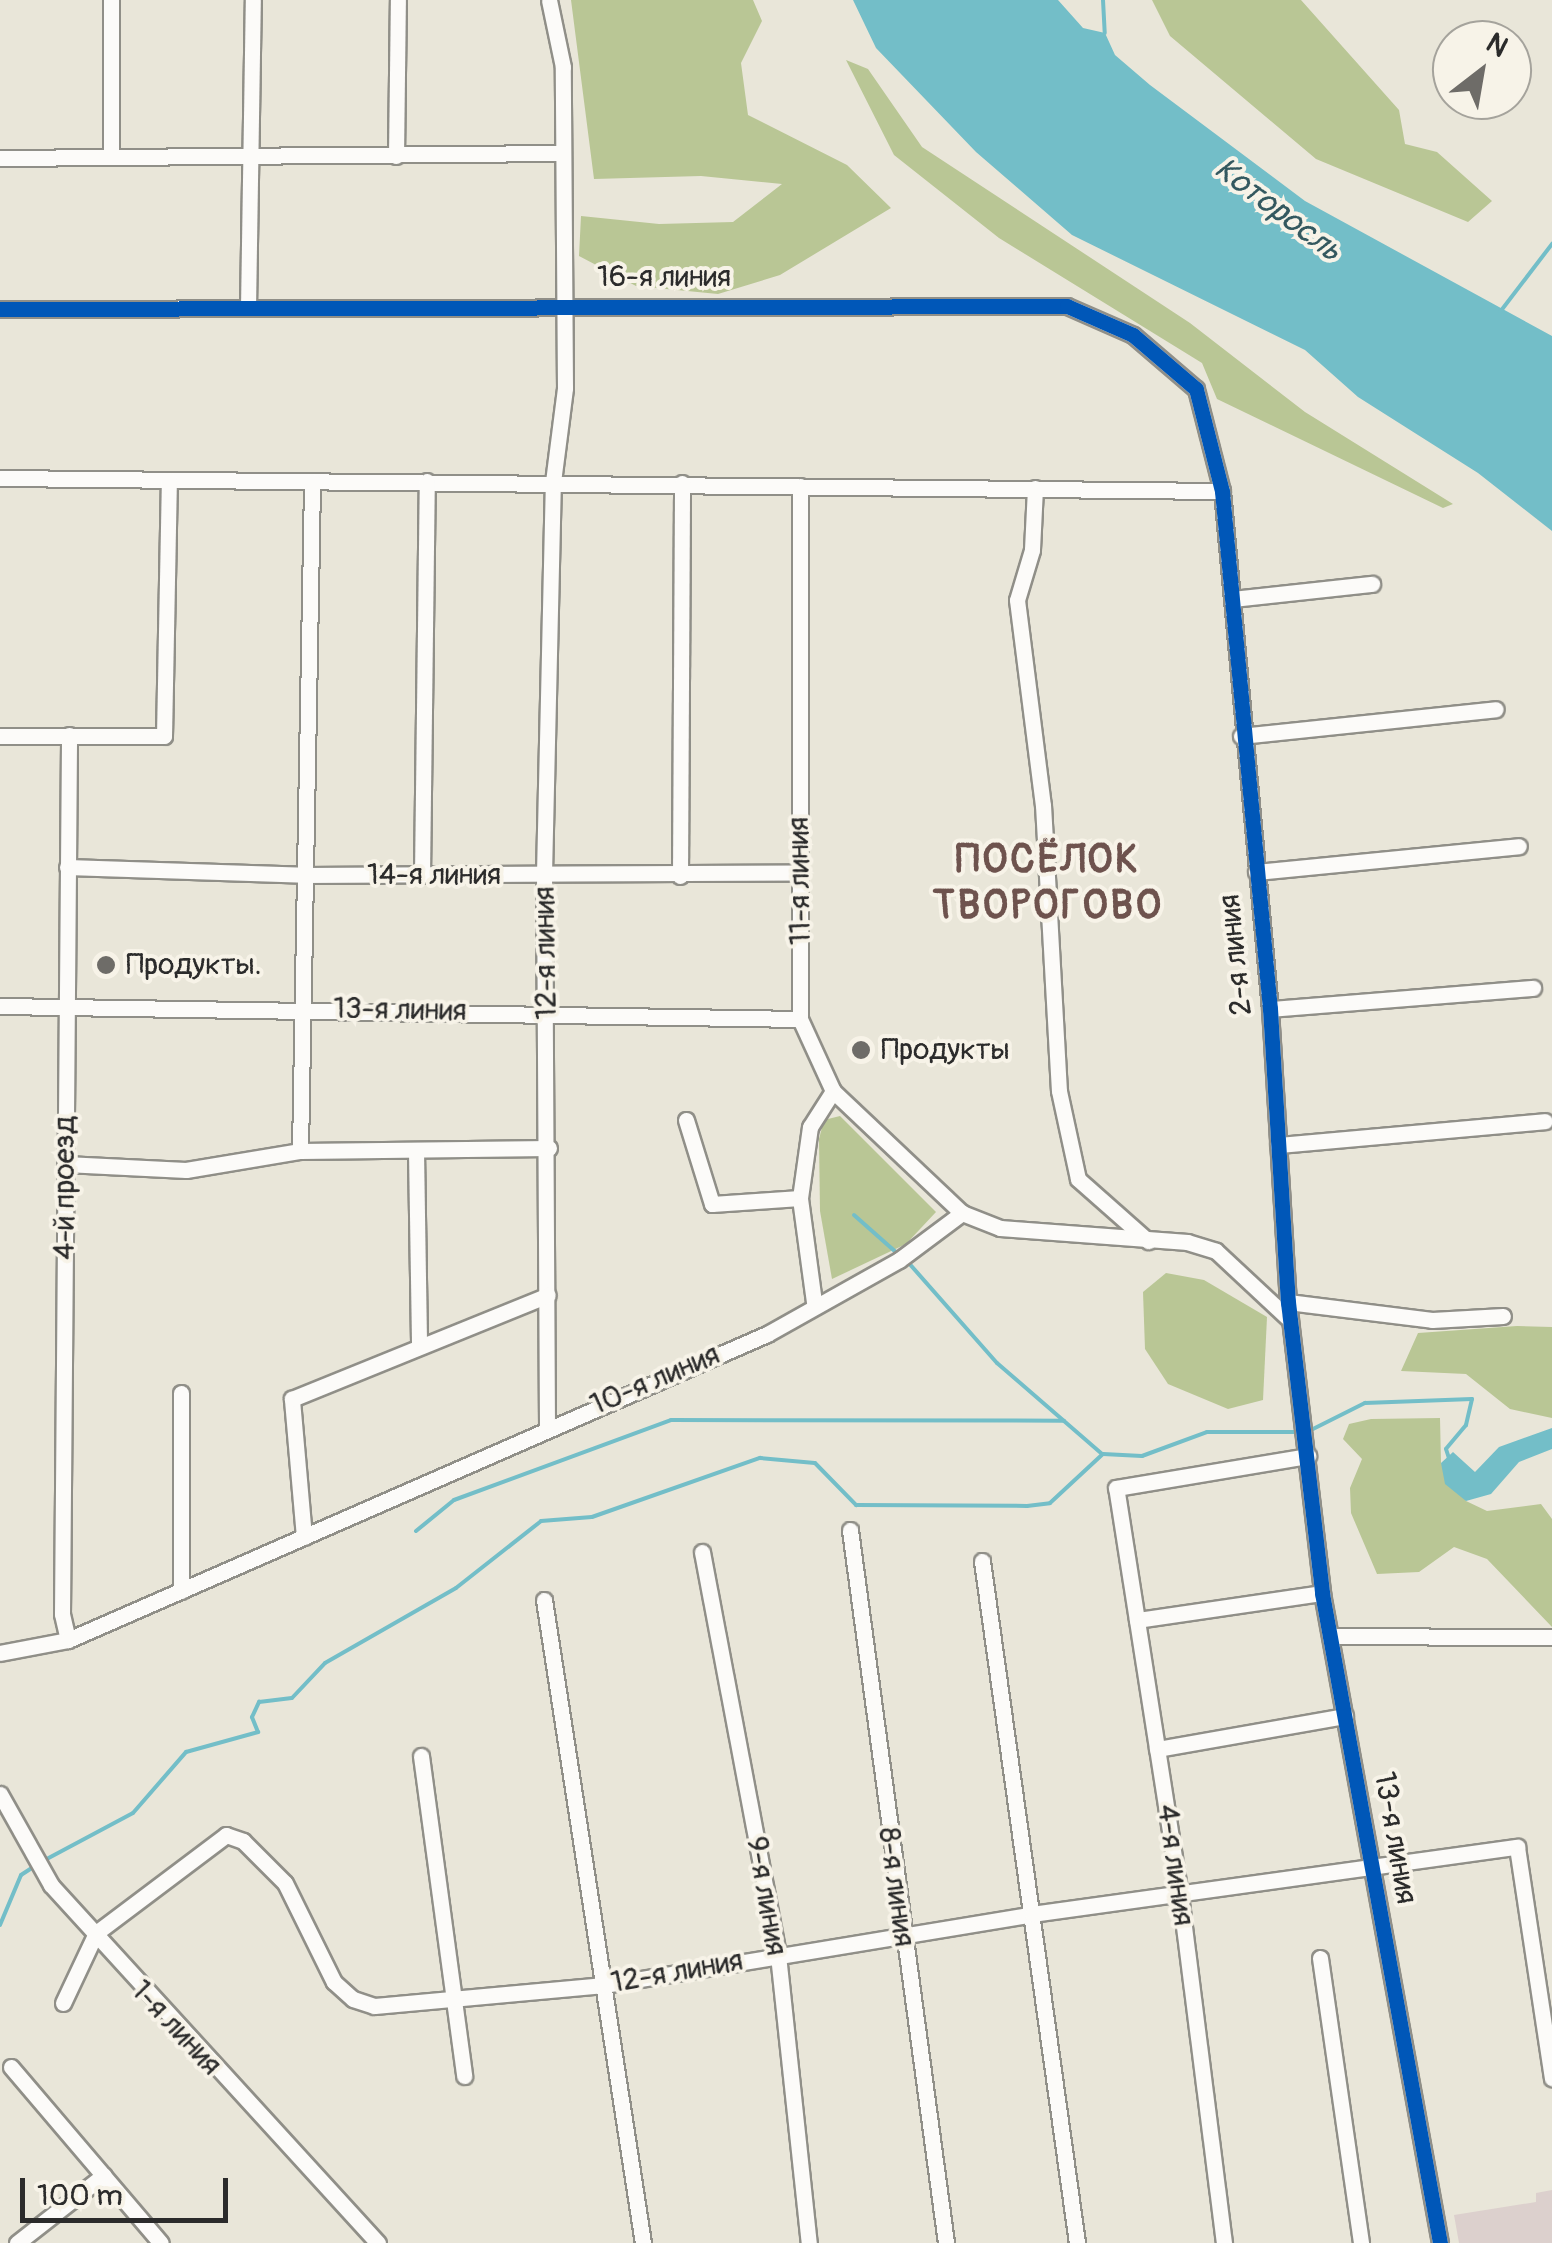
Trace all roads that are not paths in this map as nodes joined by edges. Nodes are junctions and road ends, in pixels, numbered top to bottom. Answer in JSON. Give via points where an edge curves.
{"nodes":[{"id":1,"x":111,"y":0,"type":"edge"},
{"id":2,"x":253,"y":0,"type":"edge"},
{"id":3,"x":398,"y":0,"type":"edge"},
{"id":4,"x":549,"y":0,"type":"edge"},
{"id":5,"x":559,"y":153,"type":"junction"},
{"id":6,"x":111,"y":156,"type":"junction"},
{"id":7,"x":396,"y":156,"type":"junction"},
{"id":8,"x":249,"y":157,"type":"junction"},
{"id":9,"x":0,"y":158,"type":"edge"},
{"id":10,"x":564,"y":304,"type":"junction"},
{"id":11,"x":248,"y":308,"type":"junction"},
{"id":12,"x":0,"y":309,"type":"edge"},
{"id":13,"x":0,"y":478,"type":"edge"},
{"id":14,"x":168,"y":480,"type":"junction"},
{"id":15,"x":312,"y":481,"type":"junction"},
{"id":16,"x":426,"y":481,"type":"junction"},
{"id":17,"x":553,"y":482,"type":"junction"},
{"id":18,"x":682,"y":483,"type":"junction"},
{"id":19,"x":800,"y":486,"type":"junction"},
{"id":20,"x":1034,"y":488,"type":"junction"},
{"id":21,"x":1222,"y":491,"type":"junction"},
{"id":22,"x":1372,"y":584,"type":"dead end"},
{"id":23,"x":1232,"y":599,"type":"junction"},
{"id":24,"x":1496,"y":709,"type":"dead end"},
{"id":25,"x":70,"y":735,"type":"junction"},
{"id":26,"x":0,"y":736,"type":"edge"},
{"id":27,"x":1241,"y":736,"type":"junction"},
{"id":28,"x":1520,"y":846,"type":"dead end"},
{"id":29,"x":67,"y":867,"type":"junction"},
{"id":30,"x":802,"y":872,"type":"junction"},
{"id":31,"x":1256,"y":872,"type":"junction"},
{"id":32,"x":544,"y":874,"type":"junction"},
{"id":33,"x":422,"y":875,"type":"junction"},
{"id":34,"x":304,"y":876,"type":"junction"},
{"id":35,"x":680,"y":876,"type":"junction"},
{"id":36,"x":1534,"y":988,"type":"dead end"},
{"id":37,"x":0,"y":1006,"type":"edge"},
{"id":38,"x":66,"y":1006,"type":"junction"},
{"id":39,"x":302,"y":1009,"type":"junction"},
{"id":40,"x":1270,"y":1010,"type":"junction"},
{"id":41,"x":547,"y":1012,"type":"junction"},
{"id":42,"x":800,"y":1019,"type":"junction"},
{"id":43,"x":833,"y":1091,"type":"junction"},
{"id":44,"x":686,"y":1120,"type":"dead end"},
{"id":45,"x":1545,"y":1121,"type":"dead end"},
{"id":46,"x":1278,"y":1144,"type":"junction"},
{"id":47,"x":549,"y":1148,"type":"junction"},
{"id":48,"x":300,"y":1151,"type":"junction"},
{"id":49,"x":416,"y":1151,"type":"junction"},
{"id":50,"x":65,"y":1164,"type":"junction"},
{"id":51,"x":800,"y":1198,"type":"junction"},
{"id":52,"x":962,"y":1213,"type":"junction"},
{"id":53,"x":1148,"y":1241,"type":"junction"},
{"id":54,"x":548,"y":1294,"type":"junction"},
{"id":55,"x":814,"y":1302,"type":"junction"},
{"id":56,"x":1288,"y":1302,"type":"junction"},
{"id":57,"x":1502,"y":1316,"type":"dead end"},
{"id":58,"x":1290,"y":1320,"type":"junction"},
{"id":59,"x":419,"y":1345,"type":"junction"},
{"id":60,"x":181,"y":1393,"type":"dead end"},
{"id":61,"x":547,"y":1425,"type":"junction"},
{"id":62,"x":1307,"y":1449,"type":"junction"},
{"id":63,"x":850,"y":1530,"type":"dead end"},
{"id":64,"x":304,"y":1538,"type":"junction"},
{"id":65,"x":702,"y":1552,"type":"dead end"},
{"id":66,"x":982,"y":1562,"type":"dead end"},
{"id":67,"x":181,"y":1591,"type":"junction"},
{"id":68,"x":1322,"y":1593,"type":"junction"},
{"id":69,"x":544,"y":1600,"type":"dead end"},
{"id":70,"x":1137,"y":1620,"type":"junction"},
{"id":71,"x":1330,"y":1636,"type":"junction"},
{"id":72,"x":1552,"y":1637,"type":"edge"},
{"id":73,"x":68,"y":1640,"type":"junction"},
{"id":74,"x":0,"y":1653,"type":"edge"},
{"id":75,"x":1345,"y":1716,"type":"junction"},
{"id":76,"x":1157,"y":1749,"type":"junction"},
{"id":77,"x":421,"y":1756,"type":"dead end"},
{"id":78,"x":0,"y":1794,"type":"edge"},
{"id":79,"x":1372,"y":1865,"type":"junction"},
{"id":80,"x":1180,"y":1894,"type":"junction"},
{"id":81,"x":1032,"y":1914,"type":"junction"},
{"id":82,"x":96,"y":1933,"type":"junction"},
{"id":83,"x":904,"y":1935,"type":"junction"},
{"id":84,"x":778,"y":1955,"type":"junction"},
{"id":85,"x":1320,"y":1958,"type":"dead end"},
{"id":86,"x":604,"y":1986,"type":"junction"},
{"id":87,"x":63,"y":2003,"type":"dead end"},
{"id":88,"x":456,"y":2003,"type":"junction"},
{"id":89,"x":11,"y":2067,"type":"dead end"},
{"id":90,"x":464,"y":2076,"type":"dead end"},
{"id":91,"x":1552,"y":2078,"type":"edge"},
{"id":92,"x":104,"y":2175,"type":"junction"},
{"id":93,"x":17,"y":2243,"type":"edge"},
{"id":94,"x":161,"y":2243,"type":"edge"},
{"id":95,"x":378,"y":2243,"type":"edge"},
{"id":96,"x":642,"y":2243,"type":"edge"},
{"id":97,"x":809,"y":2243,"type":"edge"},
{"id":98,"x":946,"y":2243,"type":"edge"},
{"id":99,"x":1077,"y":2243,"type":"edge"},
{"id":100,"x":1224,"y":2243,"type":"edge"},
{"id":101,"x":1361,"y":2243,"type":"edge"},
{"id":102,"x":1440,"y":2243,"type":"edge"}],
"edges":[{"from":1,"to":6,"type":"street"},
{"from":2,"to":8,"type":"street"},
{"from":3,"to":7,"type":"street"},
{"from":4,"to":5,"type":"street","name":"12-я линия","via":[[562,67]]},
{"from":5,"to":7,"type":"street"},
{"from":5,"to":10,"type":"street","name":"12-я линия"},
{"from":6,"to":8,"type":"street"},
{"from":6,"to":9,"type":"street"},
{"from":7,"to":8,"type":"street"},
{"from":8,"to":11,"type":"street"},
{"from":10,"to":11,"type":"street","name":"16-я линия"},
{"from":10,"to":17,"type":"street","name":"12-я линия","via":[[564,388]]},
{"from":10,"to":21,"type":"street","name":"16-я линия","via":[[1067,306],[1133,335],[1181,370],[1204,410]]},
{"from":11,"to":12,"type":"street","name":"16-я линия"},
{"from":13,"to":14,"type":"street"},
{"from":14,"to":15,"type":"street"},
{"from":14,"to":25,"type":"street","via":[[164,736]]},
{"from":15,"to":16,"type":"street"},
{"from":15,"to":34,"type":"street"},
{"from":16,"to":17,"type":"street"},
{"from":16,"to":33,"type":"street"},
{"from":17,"to":18,"type":"street"},
{"from":17,"to":32,"type":"street","name":"12-я линия"},
{"from":18,"to":19,"type":"street"},
{"from":18,"to":35,"type":"street"},
{"from":19,"to":20,"type":"street"},
{"from":19,"to":30,"type":"street","name":"11-я линия"},
{"from":20,"to":21,"type":"street"},
{"from":20,"to":53,"type":"street","via":[[1032,550],[1017,600],[1043,805],[1060,1091],[1078,1179]]},
{"from":21,"to":23,"type":"street","name":"2-я линия"},
{"from":22,"to":23,"type":"street"},
{"from":23,"to":27,"type":"street","name":"2-я линия"},
{"from":24,"to":27,"type":"street"},
{"from":25,"to":26,"type":"street"},
{"from":25,"to":29,"type":"street","name":"4-й проезд"},
{"from":27,"to":31,"type":"street","name":"2-я линия"},
{"from":28,"to":31,"type":"street"},
{"from":29,"to":34,"type":"street","name":"14-я линия"},
{"from":29,"to":38,"type":"street","name":"4-й проезд"},
{"from":30,"to":35,"type":"street","name":"14-я линия"},
{"from":30,"to":42,"type":"street","name":"11-я линия"},
{"from":31,"to":40,"type":"street","name":"2-я линия"},
{"from":32,"to":33,"type":"street","name":"14-я линия"},
{"from":32,"to":35,"type":"street","name":"14-я линия"},
{"from":32,"to":41,"type":"street","name":"12-я линия"},
{"from":33,"to":34,"type":"street","name":"14-я линия"},
{"from":34,"to":39,"type":"street"},
{"from":36,"to":40,"type":"street"},
{"from":37,"to":38,"type":"street","name":"13-я линия"},
{"from":38,"to":39,"type":"street","name":"13-я линия"},
{"from":38,"to":50,"type":"street","name":"4-й проезд"},
{"from":39,"to":41,"type":"street","name":"13-я линия"},
{"from":39,"to":48,"type":"street"},
{"from":40,"to":46,"type":"street","name":"2-я линия"},
{"from":41,"to":42,"type":"street","name":"13-я линия"},
{"from":41,"to":47,"type":"street","name":"12-я линия"},
{"from":42,"to":43,"type":"street","name":"11-я линия"},
{"from":43,"to":51,"type":"street","via":[[810,1128]]},
{"from":43,"to":52,"type":"street","name":"11-я линия"},
{"from":44,"to":51,"type":"street","via":[[712,1204]]},
{"from":45,"to":46,"type":"street"},
{"from":46,"to":56,"type":"street","name":"2-я линия"},
{"from":47,"to":49,"type":"street"},
{"from":47,"to":54,"type":"street","name":"12-я линия"},
{"from":48,"to":49,"type":"street"},
{"from":48,"to":50,"type":"street","via":[[186,1170]]},
{"from":49,"to":59,"type":"street"},
{"from":50,"to":73,"type":"street","name":"4-й проезд","via":[[62,1614]]},
{"from":51,"to":55,"type":"street"},
{"from":52,"to":53,"type":"street","via":[[1000,1228]]},
{"from":52,"to":55,"type":"street","name":"10-я линия","via":[[905,1255]]},
{"from":53,"to":58,"type":"street","via":[[1216,1251]]},
{"from":54,"to":59,"type":"street"},
{"from":54,"to":61,"type":"street","name":"12-я линия"},
{"from":55,"to":61,"type":"street","name":"10-я линия","via":[[767,1334]]},
{"from":56,"to":57,"type":"street","via":[[1432,1320]]},
{"from":56,"to":58,"type":"street","name":"2-я линия"},
{"from":58,"to":62,"type":"street","name":"2-я линия"},
{"from":59,"to":64,"type":"street","via":[[292,1399]]},
{"from":60,"to":67,"type":"street"},
{"from":61,"to":64,"type":"street","name":"10-я линия"},
{"from":62,"to":68,"type":"street","name":"13-я линия"},
{"from":62,"to":70,"type":"street","name":"4-я линия","via":[[1116,1488]]},
{"from":63,"to":83,"type":"street","name":"8-я линия"},
{"from":64,"to":67,"type":"street","name":"10-я линия"},
{"from":65,"to":84,"type":"street","name":"9-я линия"},
{"from":66,"to":81,"type":"street"},
{"from":67,"to":73,"type":"street","name":"10-я линия"},
{"from":68,"to":70,"type":"street"},
{"from":68,"to":71,"type":"street","name":"13-я линия"},
{"from":69,"to":86,"type":"street"},
{"from":70,"to":76,"type":"street","name":"4-я линия"},
{"from":71,"to":72,"type":"street"},
{"from":71,"to":75,"type":"street","name":"13-я линия"},
{"from":73,"to":74,"type":"street","name":"10-я линия"},
{"from":75,"to":76,"type":"street"},
{"from":75,"to":79,"type":"street","name":"13-я линия"},
{"from":76,"to":80,"type":"street","name":"4-я линия"},
{"from":77,"to":88,"type":"street"},
{"from":78,"to":82,"type":"street","name":"1-я линия","via":[[37,1863]]},
{"from":79,"to":80,"type":"street","name":"12-я линия"},
{"from":79,"to":91,"type":"street","name":"12-я линия","via":[[1517,1846]]},
{"from":79,"to":102,"type":"street","name":"13-я линия"},
{"from":80,"to":81,"type":"street","name":"12-я линия"},
{"from":80,"to":100,"type":"street","name":"4-я линия"},
{"from":81,"to":83,"type":"street","name":"12-я линия"},
{"from":81,"to":99,"type":"street"},
{"from":82,"to":87,"type":"street"},
{"from":82,"to":88,"type":"street","name":"12-я линия","via":[[226,1834],[285,1884],[334,1982],[353,1999],[374,2006]]},
{"from":82,"to":95,"type":"street","name":"1-я линия","via":[[180,2034]]},
{"from":83,"to":84,"type":"street","name":"12-я линия"},
{"from":83,"to":98,"type":"street","name":"8-я линия"},
{"from":84,"to":86,"type":"street","name":"12-я линия"},
{"from":84,"to":97,"type":"street","name":"9-я линия"},
{"from":85,"to":101,"type":"street"},
{"from":86,"to":88,"type":"street","name":"12-я линия"},
{"from":86,"to":96,"type":"street"},
{"from":88,"to":90,"type":"street"},
{"from":89,"to":92,"type":"street"},
{"from":92,"to":93,"type":"street"},
{"from":92,"to":94,"type":"street"}]}
